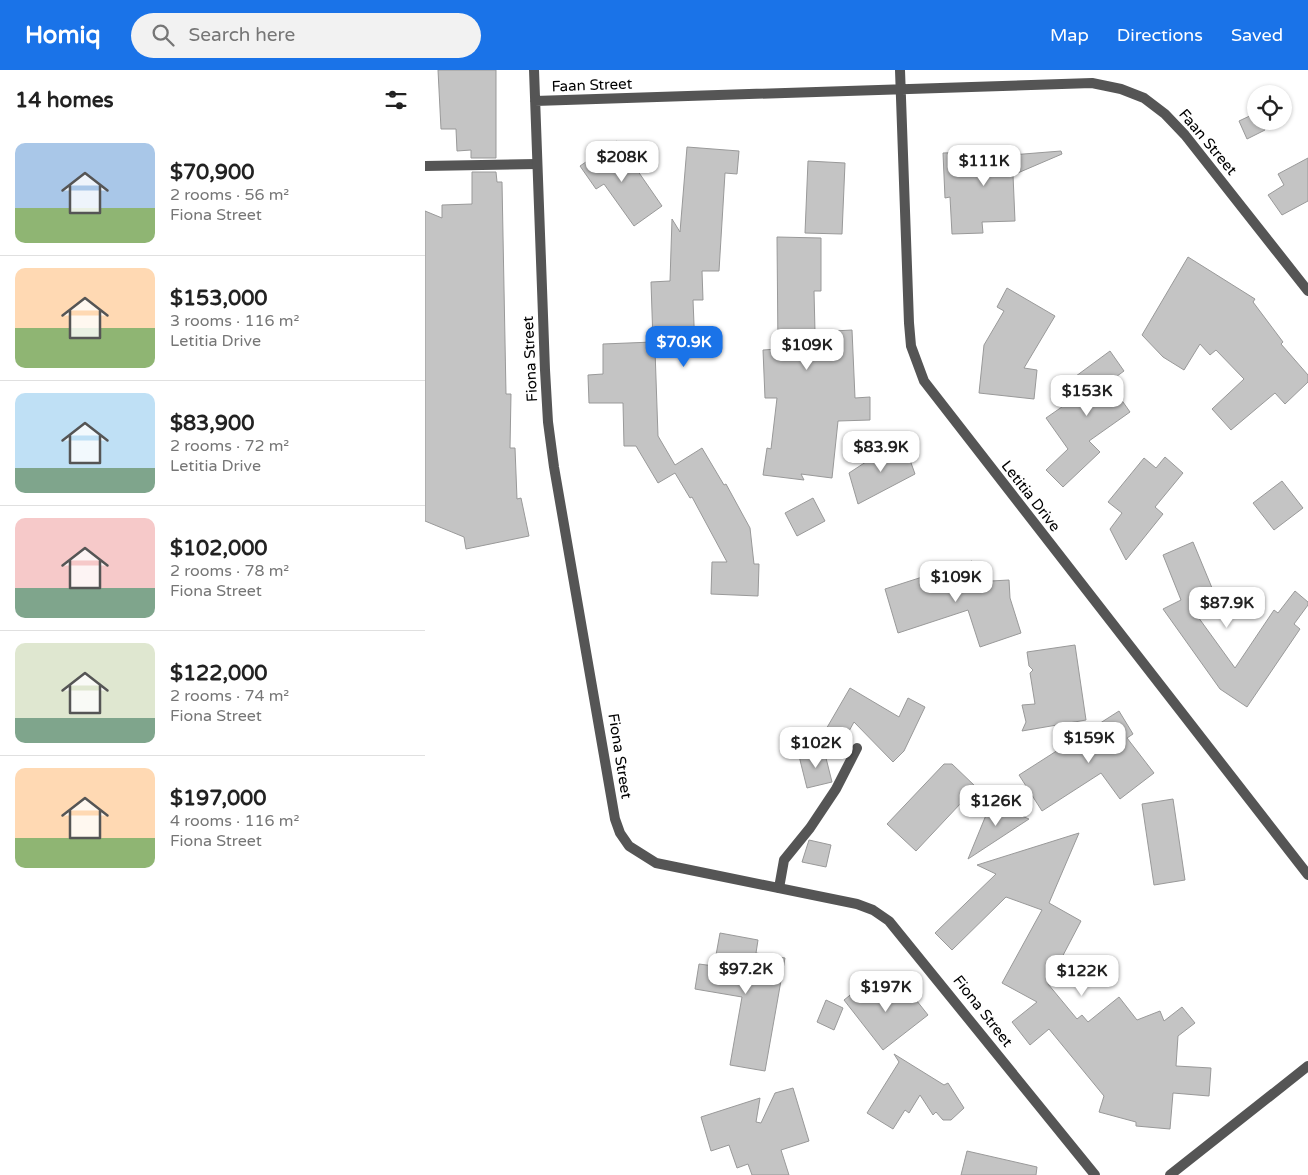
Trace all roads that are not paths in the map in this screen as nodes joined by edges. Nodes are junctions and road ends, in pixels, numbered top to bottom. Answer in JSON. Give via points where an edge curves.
{"nodes":[{"id":1,"x":534,"y":70,"type":"edge"},
{"id":2,"x":900,"y":70,"type":"edge"},
{"id":3,"x":901,"y":90,"type":"junction"},
{"id":4,"x":535,"y":101,"type":"junction"},
{"id":5,"x":537,"y":164,"type":"junction"},
{"id":6,"x":425,"y":166,"type":"edge"},
{"id":7,"x":1308,"y":291,"type":"edge"},
{"id":8,"x":857,"y":748,"type":"dead end"},
{"id":9,"x":1308,"y":875,"type":"edge"},
{"id":10,"x":779,"y":888,"type":"junction"},
{"id":11,"x":1308,"y":1066,"type":"edge"},
{"id":12,"x":1095,"y":1175,"type":"edge"},
{"id":13,"x":1170,"y":1175,"type":"edge"}],
"edges":[{"from":1,"to":4,"type":"street","name":"Fiona Street"},
{"from":2,"to":3,"type":"street","name":"Letitia Drive"},
{"from":3,"to":4,"type":"street","name":"Faan Street"},
{"from":3,"to":7,"type":"street","name":"Faan Street","via":[[1092,83],[1144,98],[1165,114],[1185,136]]},
{"from":3,"to":9,"type":"street","name":"Letitia Drive","via":[[909,323],[911,346],[924,381]]},
{"from":4,"to":5,"type":"street","name":"Fiona Street"},
{"from":5,"to":6,"type":"street"},
{"from":5,"to":10,"type":"street","name":"Fiona Street","via":[[548,422],[607,783],[619,832],[629,846],[656,863]]},
{"from":8,"to":10,"type":"street","via":[[836,789],[784,860]]},
{"from":10,"to":12,"type":"street","name":"Fiona Street","via":[[857,904],[889,921]]},
{"from":11,"to":13,"type":"street"}]}
